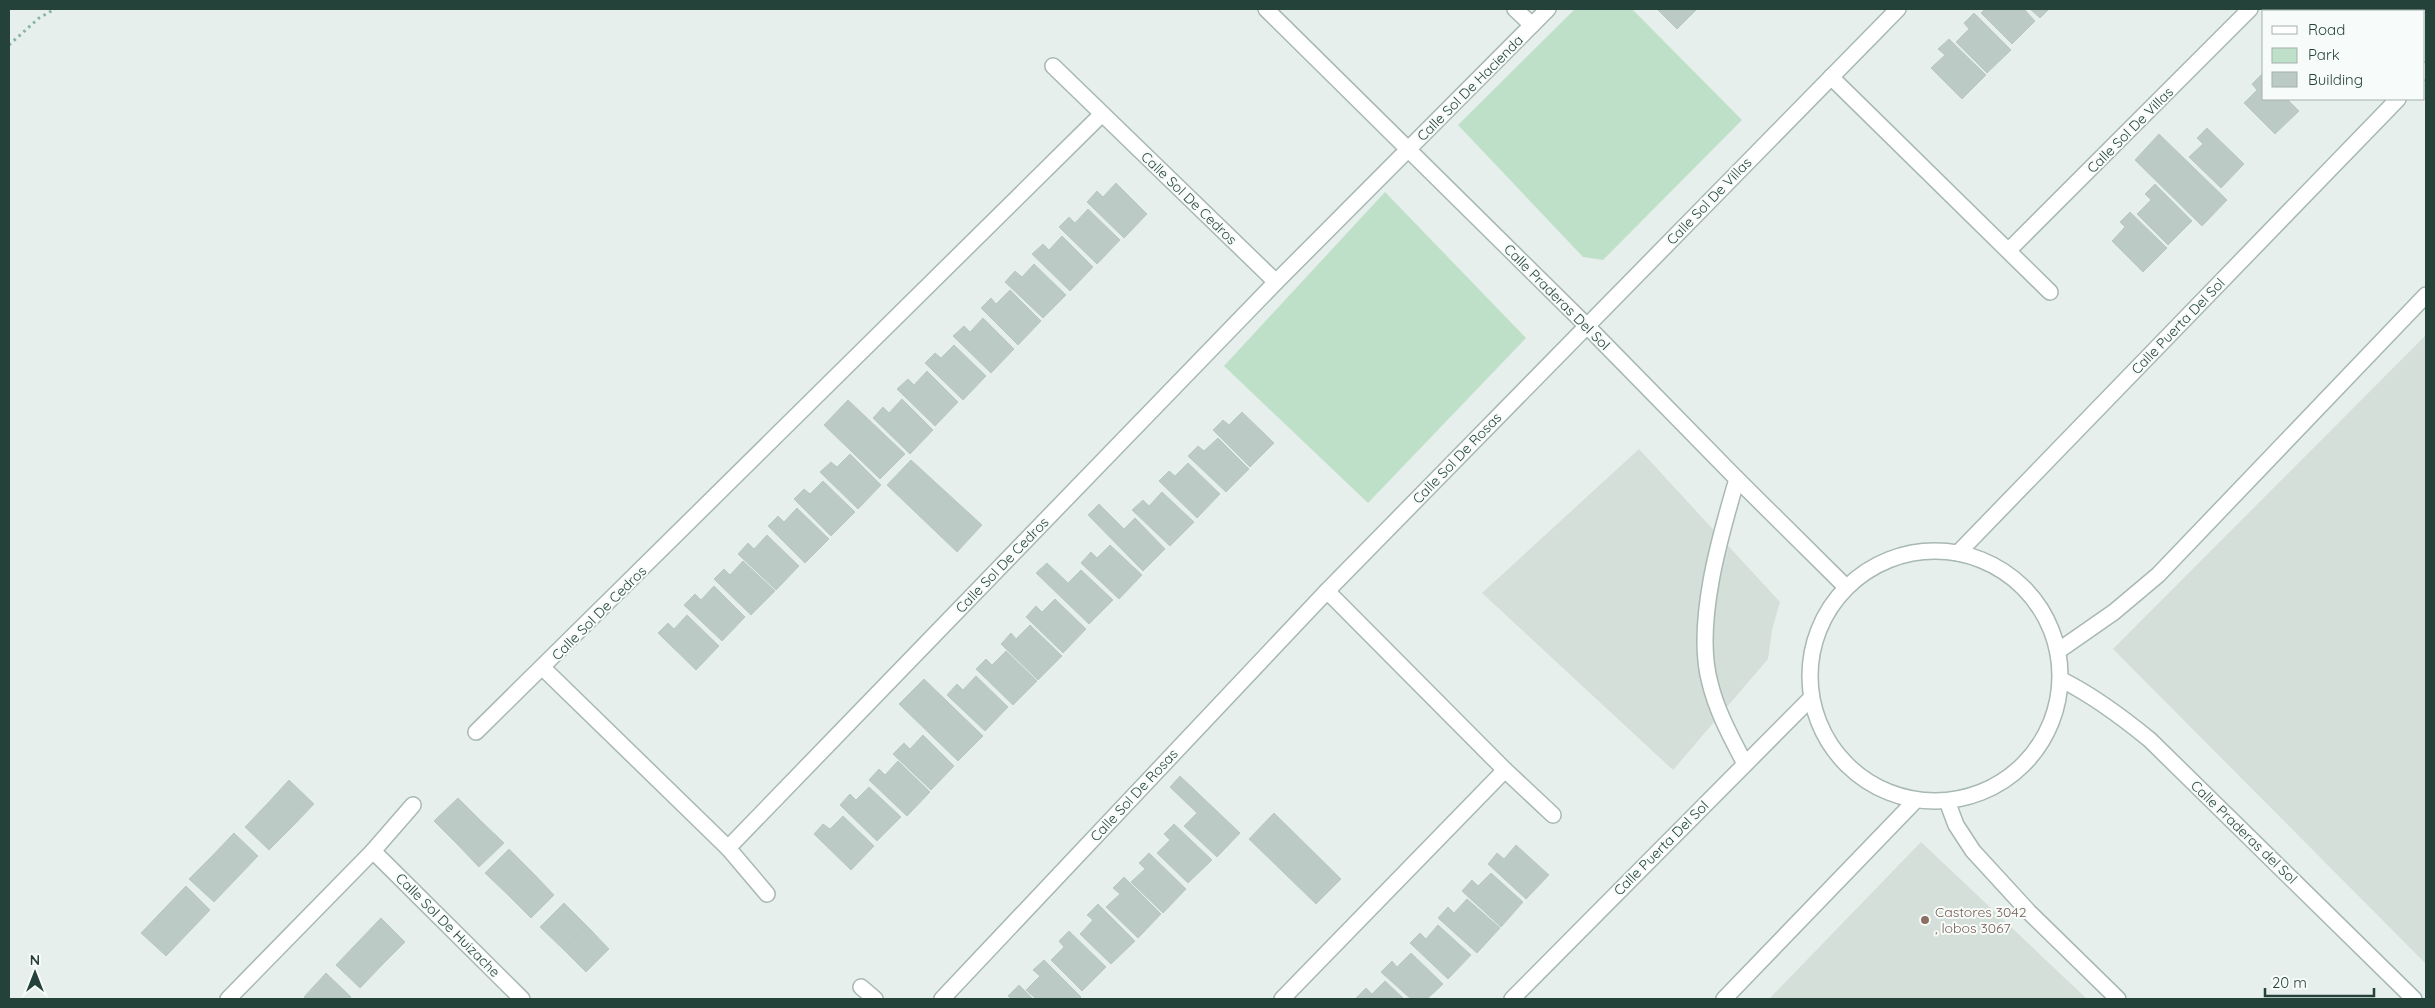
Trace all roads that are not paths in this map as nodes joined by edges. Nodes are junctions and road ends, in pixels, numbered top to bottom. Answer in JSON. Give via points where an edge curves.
{"nodes":[{"id":1,"x":1266,"y":9,"type":"edge"},
{"id":2,"x":1515,"y":9,"type":"edge"},
{"id":3,"x":1548,"y":9,"type":"edge"},
{"id":4,"x":1898,"y":9,"type":"edge"},
{"id":5,"x":2250,"y":9,"type":"edge"},
{"id":6,"x":1532,"y":25,"type":"junction"},
{"id":7,"x":1053,"y":66,"type":"dead end"},
{"id":8,"x":1831,"y":77,"type":"junction"},
{"id":9,"x":2397,"y":100,"type":"edge"},
{"id":10,"x":1102,"y":114,"type":"junction"},
{"id":11,"x":1408,"y":150,"type":"junction"},
{"id":12,"x":2009,"y":250,"type":"junction"},
{"id":13,"x":1276,"y":282,"type":"junction"},
{"id":14,"x":2050,"y":292,"type":"dead end"},
{"id":15,"x":2426,"y":295,"type":"edge"},
{"id":16,"x":1587,"y":326,"type":"junction"},
{"id":17,"x":1737,"y":479,"type":"junction"},
{"id":18,"x":1958,"y":553,"type":"junction"},
{"id":19,"x":1846,"y":587,"type":"junction"},
{"id":20,"x":1326,"y":592,"type":"junction"},
{"id":21,"x":2058,"y":651,"type":"junction"},
{"id":22,"x":543,"y":668,"type":"junction"},
{"id":23,"x":2062,"y":680,"type":"junction"},
{"id":24,"x":1811,"y":698,"type":"junction"},
{"id":25,"x":476,"y":732,"type":"dead end"},
{"id":26,"x":1745,"y":764,"type":"junction"},
{"id":27,"x":1505,"y":770,"type":"junction"},
{"id":28,"x":1916,"y":800,"type":"junction"},
{"id":29,"x":1947,"y":801,"type":"junction"},
{"id":30,"x":413,"y":805,"type":"dead end"},
{"id":31,"x":1553,"y":815,"type":"dead end"},
{"id":32,"x":728,"y":848,"type":"junction"},
{"id":33,"x":373,"y":851,"type":"junction"},
{"id":34,"x":768,"y":894,"type":"dead end"},
{"id":35,"x":861,"y":987,"type":"dead end"},
{"id":36,"x":228,"y":999,"type":"edge"},
{"id":37,"x":522,"y":999,"type":"edge"},
{"id":38,"x":875,"y":999,"type":"edge"},
{"id":39,"x":942,"y":999,"type":"edge"},
{"id":40,"x":1282,"y":999,"type":"edge"},
{"id":41,"x":1512,"y":999,"type":"edge"},
{"id":42,"x":1724,"y":999,"type":"edge"},
{"id":43,"x":2118,"y":999,"type":"edge"},
{"id":44,"x":2414,"y":999,"type":"edge"}],
"edges":[{"from":1,"to":11,"type":"street","name":"Calle Praderas Del Sol"},
{"from":2,"to":6,"type":"street","name":"Calle Sol De Hacienda"},
{"from":3,"to":6,"type":"street","name":"Calle Sol De Hacienda"},
{"from":4,"to":8,"type":"street","name":"Calle Sol De Villas"},
{"from":5,"to":12,"type":"street","name":"Calle Sol De Villas"},
{"from":6,"to":11,"type":"street","name":"Calle Sol De Hacienda"},
{"from":7,"to":10,"type":"street","name":"Calle Sol De Cedros"},
{"from":8,"to":12,"type":"street"},
{"from":8,"to":16,"type":"street","name":"Calle Sol De Villas"},
{"from":9,"to":18,"type":"street","name":"Calle Puerta Del Sol"},
{"from":10,"to":13,"type":"street","name":"Calle Sol De Cedros"},
{"from":10,"to":22,"type":"street","name":"Calle Sol De Cedros"},
{"from":11,"to":13,"type":"street","name":"Calle Sol De Cedros"},
{"from":11,"to":16,"type":"street","name":"Calle Praderas Del Sol"},
{"from":12,"to":14,"type":"street"},
{"from":13,"to":32,"type":"street","name":"Calle Sol De Cedros"},
{"from":15,"to":21,"type":"street","via":[[2158,575],[2114,612]]},
{"from":16,"to":17,"type":"street","name":"Calle Praderas Del Sol"},
{"from":16,"to":20,"type":"street","name":"Calle Sol De Rosas"},
{"from":17,"to":19,"type":"street","name":"Calle Praderas Del Sol"},
{"from":17,"to":26,"type":"street","via":[[1716,560],[1704,645],[1709,681],[1722,720]]},
{"from":18,"to":19,"type":"street","via":[[1917,552],[1879,564]]},
{"from":18,"to":21,"type":"street","via":[[1993,566],[2023,587],[2045,617]]},
{"from":19,"to":24,"type":"street","via":[[1822,620],[1813,648],[1810,658]]},
{"from":20,"to":27,"type":"street"},
{"from":20,"to":39,"type":"street","name":"Calle Sol De Rosas"},
{"from":21,"to":23,"type":"street"},
{"from":22,"to":25,"type":"street","name":"Calle Sol De Cedros"},
{"from":22,"to":32,"type":"street","name":"Calle Sol De Cedros"},
{"from":23,"to":29,"type":"street","via":[[2049,728],[2024,764],[1989,789]]},
{"from":23,"to":44,"type":"street","name":"Calle Praderas del Sol","via":[[2108,706],[2150,740]]},
{"from":24,"to":26,"type":"street","name":"Calle Puerta Del Sol"},
{"from":24,"to":28,"type":"street","via":[[1823,735],[1847,766],[1879,789]]},
{"from":26,"to":41,"type":"street","name":"Calle Puerta Del Sol"},
{"from":27,"to":31,"type":"street"},
{"from":27,"to":40,"type":"street"},
{"from":28,"to":29,"type":"street"},
{"from":28,"to":42,"type":"street"},
{"from":29,"to":43,"type":"street","via":[[1956,825],[1973,850],[2029,912]]},
{"from":30,"to":33,"type":"street"},
{"from":32,"to":34,"type":"street","name":"Calle Sol De Cedros"},
{"from":33,"to":36,"type":"street"},
{"from":33,"to":37,"type":"street","name":"Calle Sol De Huizache"},
{"from":35,"to":38,"type":"street"}]}
